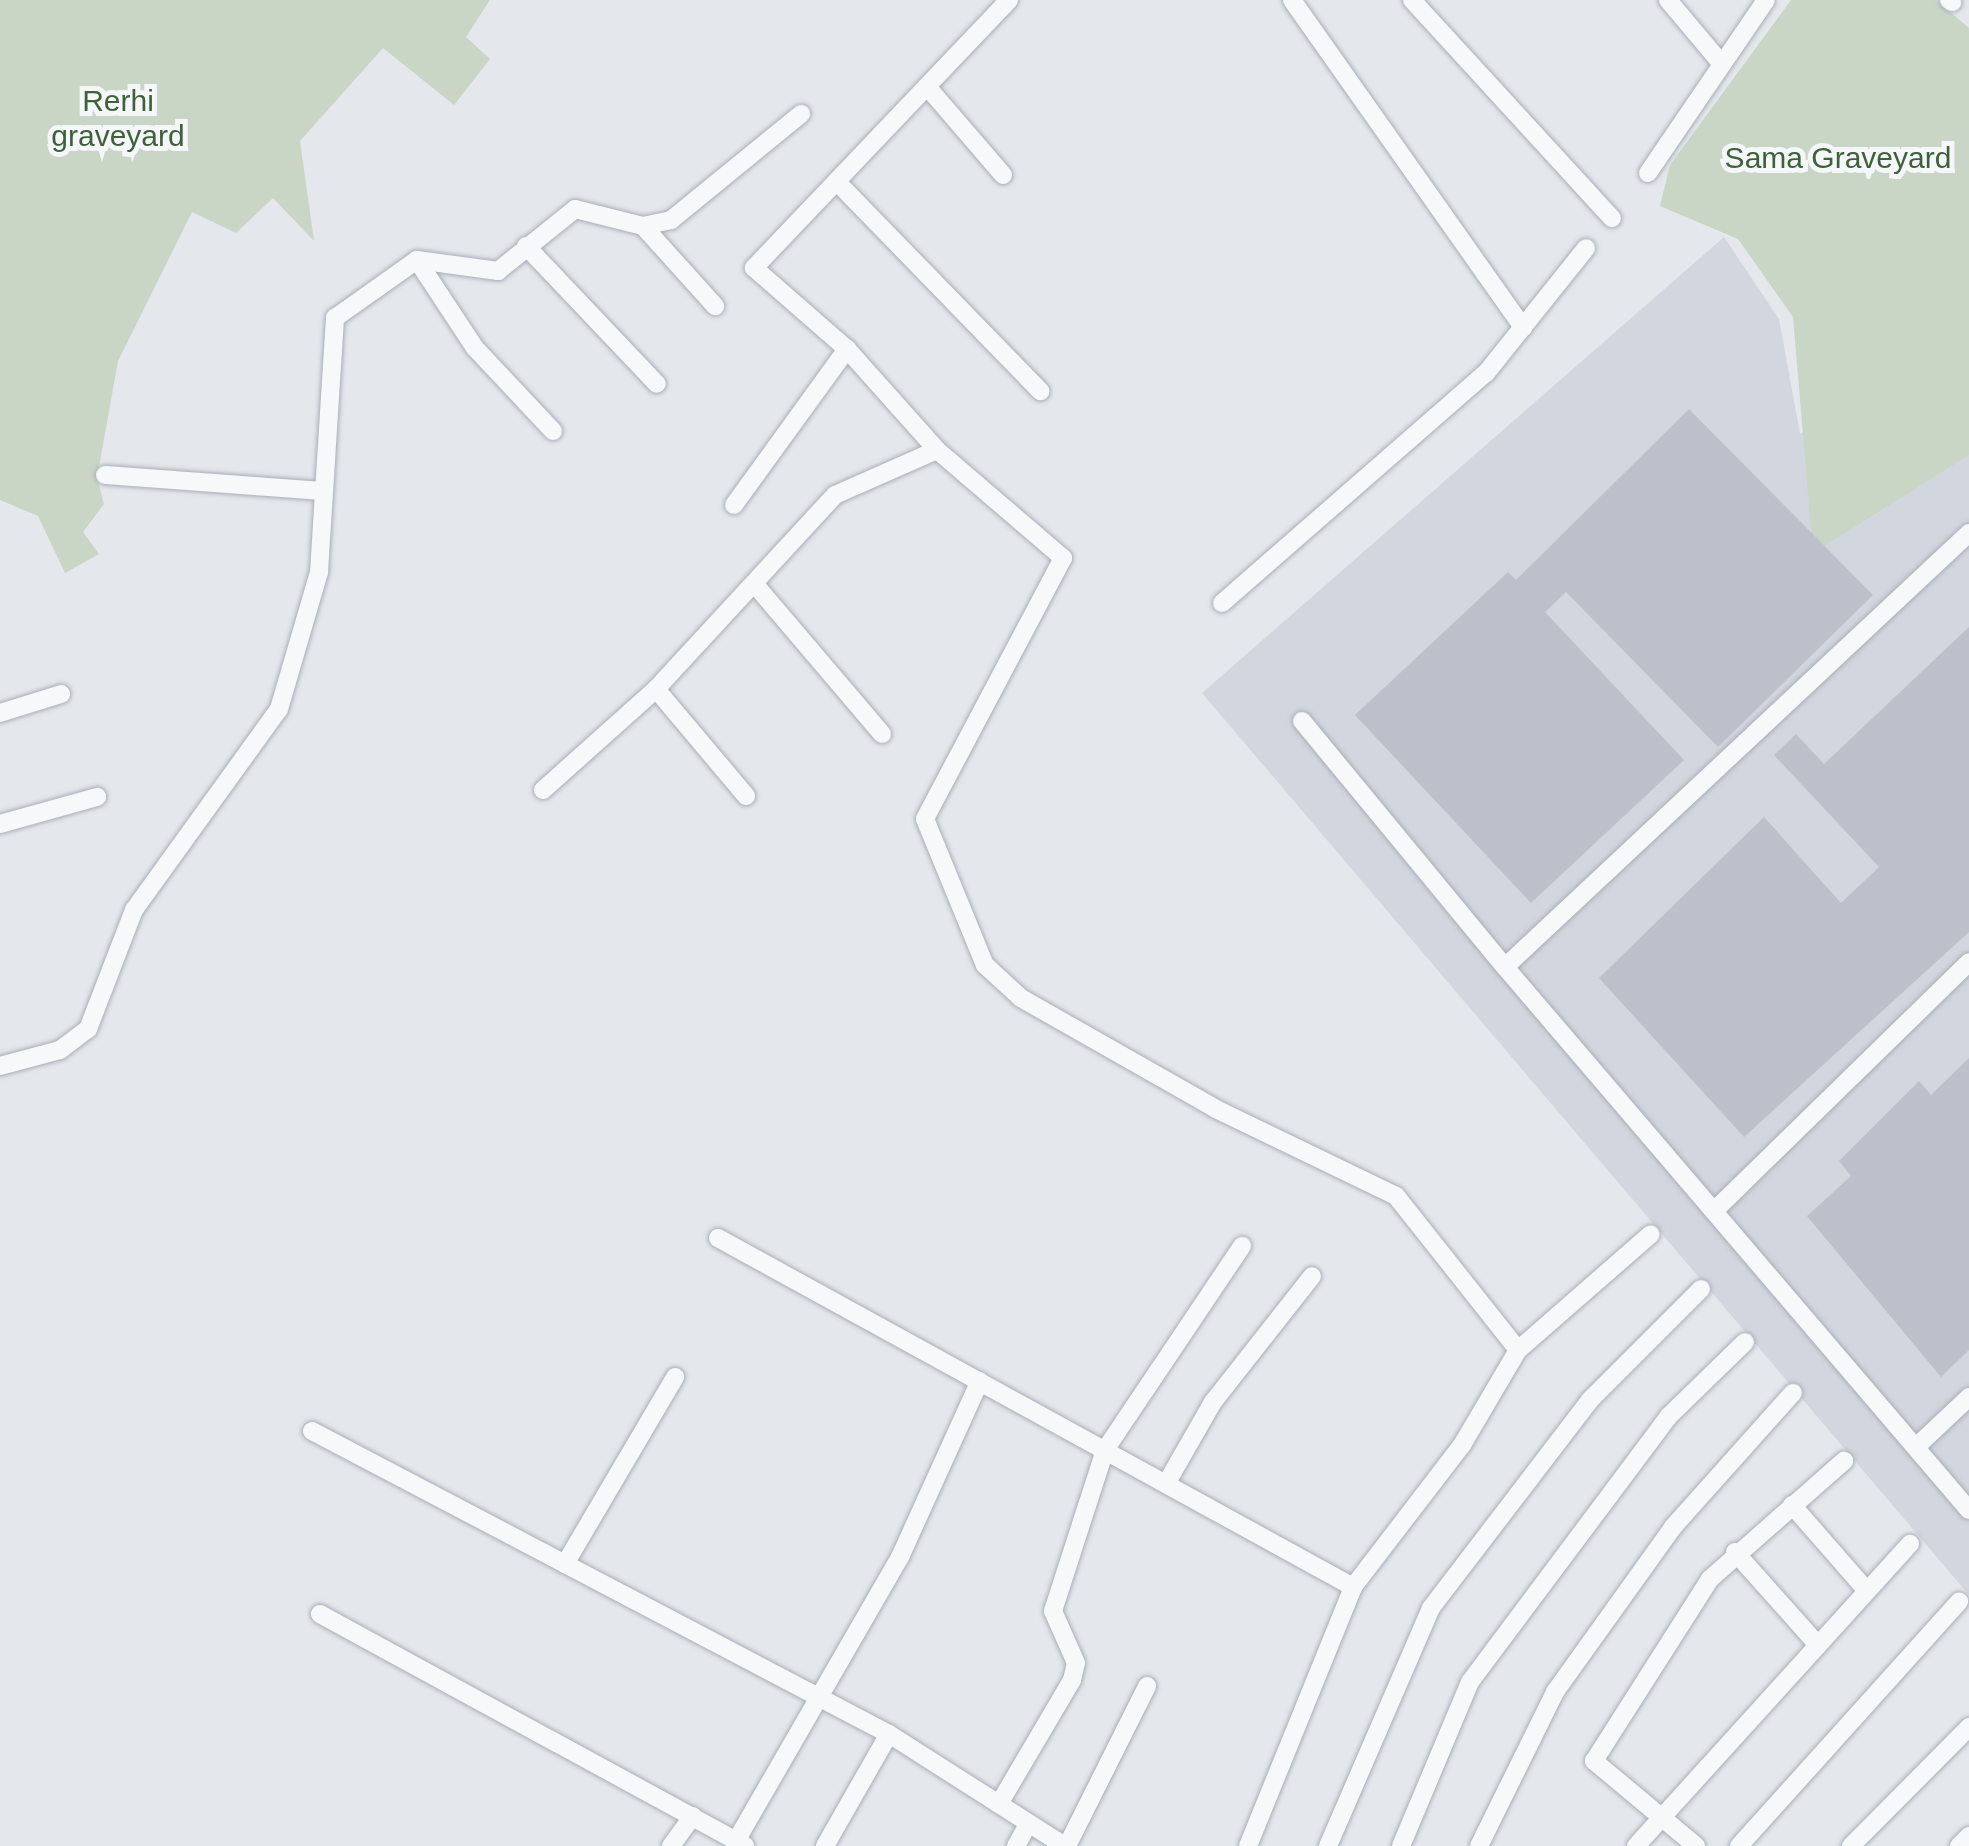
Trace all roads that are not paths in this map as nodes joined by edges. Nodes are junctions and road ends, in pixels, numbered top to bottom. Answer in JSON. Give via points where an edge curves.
{"nodes":[{"id":1,"x":1009,"y":0,"type":"edge"},
{"id":2,"x":1292,"y":0,"type":"edge"},
{"id":3,"x":1412,"y":0,"type":"edge"},
{"id":4,"x":1668,"y":0,"type":"edge"},
{"id":5,"x":1766,"y":0,"type":"edge"},
{"id":6,"x":1720,"y":62,"type":"junction"},
{"id":7,"x":930,"y":90,"type":"junction"},
{"id":8,"x":800,"y":114,"type":"dead end"},
{"id":9,"x":1648,"y":173,"type":"dead end"},
{"id":10,"x":1002,"y":176,"type":"dead end"},
{"id":11,"x":839,"y":184,"type":"junction"},
{"id":12,"x":1612,"y":218,"type":"dead end"},
{"id":13,"x":643,"y":226,"type":"junction"},
{"id":14,"x":526,"y":246,"type":"junction"},
{"id":15,"x":1586,"y":248,"type":"dead end"},
{"id":16,"x":417,"y":260,"type":"junction"},
{"id":17,"x":715,"y":306,"type":"dead end"},
{"id":18,"x":1523,"y":328,"type":"junction"},
{"id":19,"x":847,"y":349,"type":"junction"},
{"id":20,"x":657,"y":384,"type":"dead end"},
{"id":21,"x":1040,"y":390,"type":"dead end"},
{"id":22,"x":553,"y":431,"type":"dead end"},
{"id":23,"x":938,"y":450,"type":"junction"},
{"id":24,"x":105,"y":474,"type":"dead end"},
{"id":25,"x":323,"y":491,"type":"junction"},
{"id":26,"x":734,"y":505,"type":"dead end"},
{"id":27,"x":1969,"y":534,"type":"edge"},
{"id":28,"x":757,"y":587,"type":"junction"},
{"id":29,"x":1222,"y":603,"type":"dead end"},
{"id":30,"x":656,"y":689,"type":"junction"},
{"id":31,"x":60,"y":694,"type":"dead end"},
{"id":32,"x":0,"y":713,"type":"edge"},
{"id":33,"x":1302,"y":720,"type":"dead end"},
{"id":34,"x":882,"y":734,"type":"dead end"},
{"id":35,"x":542,"y":790,"type":"dead end"},
{"id":36,"x":746,"y":796,"type":"dead end"},
{"id":37,"x":97,"y":797,"type":"dead end"},
{"id":38,"x":0,"y":824,"type":"edge"},
{"id":39,"x":1969,"y":962,"type":"edge"},
{"id":40,"x":1505,"y":966,"type":"junction"},
{"id":41,"x":0,"y":1066,"type":"edge"},
{"id":42,"x":1714,"y":1211,"type":"junction"},
{"id":43,"x":1651,"y":1234,"type":"dead end"},
{"id":44,"x":718,"y":1238,"type":"dead end"},
{"id":45,"x":1242,"y":1246,"type":"dead end"},
{"id":46,"x":1312,"y":1276,"type":"dead end"},
{"id":47,"x":1701,"y":1289,"type":"dead end"},
{"id":48,"x":1745,"y":1342,"type":"dead end"},
{"id":49,"x":1518,"y":1350,"type":"junction"},
{"id":50,"x":675,"y":1377,"type":"dead end"},
{"id":51,"x":980,"y":1381,"type":"junction"},
{"id":52,"x":1793,"y":1394,"type":"dead end"},
{"id":53,"x":1969,"y":1397,"type":"edge"},
{"id":54,"x":312,"y":1431,"type":"dead end"},
{"id":55,"x":1916,"y":1448,"type":"junction"},
{"id":56,"x":1105,"y":1450,"type":"junction"},
{"id":57,"x":1844,"y":1461,"type":"dead end"},
{"id":58,"x":1166,"y":1484,"type":"junction"},
{"id":59,"x":1792,"y":1504,"type":"junction"},
{"id":60,"x":1969,"y":1510,"type":"edge"},
{"id":61,"x":1910,"y":1544,"type":"dead end"},
{"id":62,"x":1735,"y":1552,"type":"junction"},
{"id":63,"x":565,"y":1564,"type":"junction"},
{"id":64,"x":1352,"y":1587,"type":"junction"},
{"id":65,"x":1867,"y":1591,"type":"junction"},
{"id":66,"x":1960,"y":1602,"type":"dead end"},
{"id":67,"x":320,"y":1614,"type":"dead end"},
{"id":68,"x":1818,"y":1645,"type":"junction"},
{"id":69,"x":1147,"y":1686,"type":"dead end"},
{"id":70,"x":818,"y":1697,"type":"junction"},
{"id":71,"x":1969,"y":1727,"type":"edge"},
{"id":72,"x":889,"y":1734,"type":"junction"},
{"id":73,"x":999,"y":1804,"type":"junction"},
{"id":74,"x":693,"y":1816,"type":"junction"},
{"id":75,"x":1658,"y":1817,"type":"junction"},
{"id":76,"x":1029,"y":1823,"type":"junction"},
{"id":77,"x":1969,"y":1836,"type":"edge"},
{"id":78,"x":741,"y":1843,"type":"edge"},
{"id":79,"x":671,"y":1846,"type":"edge"},
{"id":80,"x":825,"y":1846,"type":"edge"},
{"id":81,"x":1016,"y":1846,"type":"edge"},
{"id":82,"x":1066,"y":1846,"type":"edge"},
{"id":83,"x":1248,"y":1846,"type":"edge"},
{"id":84,"x":1328,"y":1846,"type":"edge"},
{"id":85,"x":1401,"y":1846,"type":"edge"},
{"id":86,"x":1480,"y":1846,"type":"edge"},
{"id":87,"x":1636,"y":1846,"type":"edge"},
{"id":88,"x":1696,"y":1846,"type":"edge"},
{"id":89,"x":1740,"y":1846,"type":"edge"},
{"id":90,"x":1851,"y":1846,"type":"edge"},
{"id":91,"x":1959,"y":1846,"type":"edge"}],
"edges":[{"from":1,"to":7,"type":"street"},
{"from":2,"to":18,"type":"street"},
{"from":3,"to":12,"type":"street"},
{"from":4,"to":6,"type":"street"},
{"from":5,"to":6,"type":"street"},
{"from":6,"to":9,"type":"street"},
{"from":7,"to":10,"type":"street"},
{"from":7,"to":11,"type":"street"},
{"from":8,"to":13,"type":"street","via":[[671,220]]},
{"from":11,"to":19,"type":"street","via":[[754,268]]},
{"from":11,"to":21,"type":"street"},
{"from":13,"to":14,"type":"street","via":[[575,209]]},
{"from":13,"to":17,"type":"street"},
{"from":14,"to":16,"type":"street","via":[[498,270],[476,274]]},
{"from":14,"to":20,"type":"street"},
{"from":15,"to":18,"type":"street"},
{"from":16,"to":22,"type":"street","via":[[475,348]]},
{"from":16,"to":25,"type":"street","via":[[334,318]]},
{"from":18,"to":29,"type":"street","via":[[1486,374]]},
{"from":19,"to":23,"type":"street"},
{"from":19,"to":26,"type":"street"},
{"from":23,"to":28,"type":"street","via":[[835,496]]},
{"from":23,"to":49,"type":"street","via":[[1063,558],[923,812],[985,965],[1022,998],[1216,1109],[1396,1196]]},
{"from":24,"to":25,"type":"street"},
{"from":25,"to":41,"type":"street","via":[[319,572],[279,710],[134,910],[88,1029],[60,1050]]},
{"from":27,"to":40,"type":"street"},
{"from":28,"to":30,"type":"street"},
{"from":28,"to":34,"type":"street","via":[[831,663]]},
{"from":30,"to":35,"type":"street"},
{"from":30,"to":36,"type":"street"},
{"from":31,"to":32,"type":"street"},
{"from":33,"to":40,"type":"street"},
{"from":37,"to":38,"type":"street"},
{"from":39,"to":42,"type":"street"},
{"from":40,"to":42,"type":"street"},
{"from":42,"to":55,"type":"street"},
{"from":43,"to":49,"type":"street"},
{"from":44,"to":51,"type":"street"},
{"from":45,"to":56,"type":"street"},
{"from":46,"to":58,"type":"street","via":[[1213,1402]]},
{"from":47,"to":84,"type":"street","via":[[1590,1400],[1431,1608]]},
{"from":48,"to":85,"type":"street","via":[[1669,1416],[1470,1682]]},
{"from":49,"to":64,"type":"street","via":[[1462,1445]]},
{"from":50,"to":63,"type":"street"},
{"from":51,"to":56,"type":"street"},
{"from":51,"to":70,"type":"street","via":[[900,1556]]},
{"from":52,"to":86,"type":"street","via":[[1673,1527],[1555,1692]]},
{"from":53,"to":55,"type":"street"},
{"from":54,"to":63,"type":"street"},
{"from":55,"to":60,"type":"street"},
{"from":56,"to":58,"type":"street"},
{"from":56,"to":73,"type":"street","via":[[1053,1612],[1076,1663],[1072,1680]]},
{"from":57,"to":59,"type":"street"},
{"from":58,"to":64,"type":"street"},
{"from":59,"to":62,"type":"street"},
{"from":59,"to":65,"type":"street"},
{"from":61,"to":65,"type":"street"},
{"from":62,"to":68,"type":"street"},
{"from":62,"to":75,"type":"street","via":[[1695,1598],[1594,1761]]},
{"from":63,"to":70,"type":"street"},
{"from":64,"to":83,"type":"street"},
{"from":65,"to":68,"type":"street"},
{"from":66,"to":89,"type":"street"},
{"from":67,"to":74,"type":"street"},
{"from":68,"to":75,"type":"street"},
{"from":69,"to":82,"type":"street"},
{"from":70,"to":72,"type":"street"},
{"from":70,"to":78,"type":"street"},
{"from":71,"to":90,"type":"street"},
{"from":72,"to":73,"type":"street"},
{"from":72,"to":80,"type":"street"},
{"from":73,"to":76,"type":"street"},
{"from":74,"to":78,"type":"street"},
{"from":74,"to":79,"type":"street"},
{"from":75,"to":87,"type":"street"},
{"from":75,"to":88,"type":"street"},
{"from":76,"to":81,"type":"street"},
{"from":76,"to":82,"type":"street"},
{"from":77,"to":91,"type":"street"}]}
